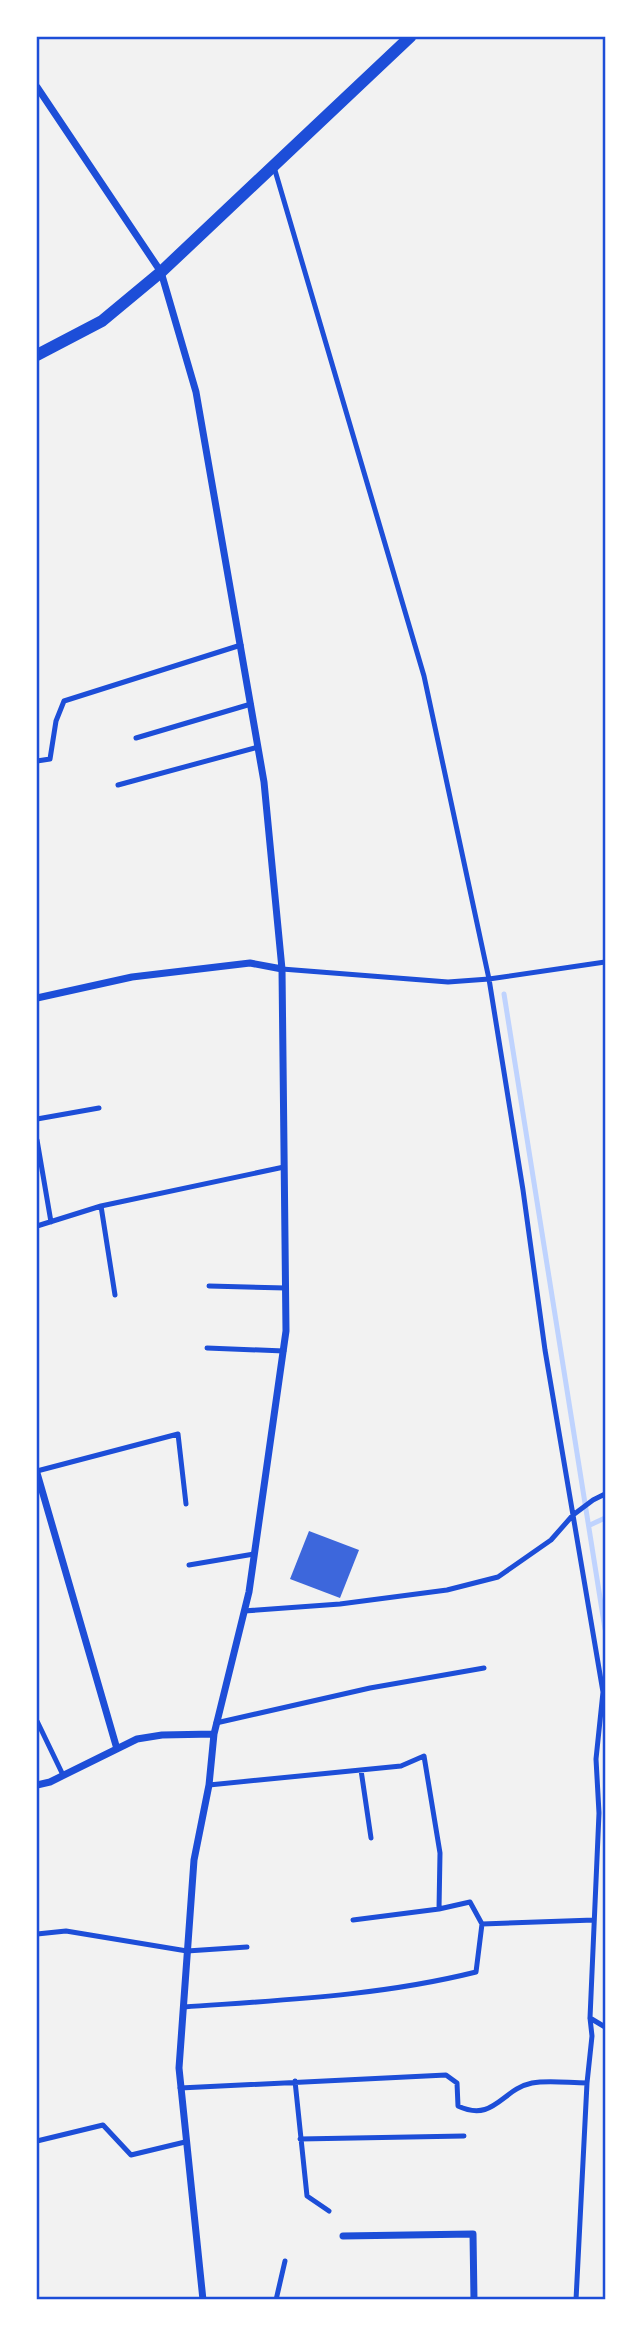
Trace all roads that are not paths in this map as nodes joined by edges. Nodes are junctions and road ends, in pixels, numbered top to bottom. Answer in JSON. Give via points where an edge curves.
{"nodes":[{"id":1,"x":410,"y":37,"type":"edge"},
{"id":2,"x":37,"y":87,"type":"edge"},
{"id":3,"x":274,"y":167,"type":"junction"},
{"id":4,"x":161,"y":272,"type":"junction"},
{"id":5,"x":37,"y":355,"type":"edge"},
{"id":6,"x":241,"y":645,"type":"junction"},
{"id":7,"x":251,"y":704,"type":"junction"},
{"id":8,"x":136,"y":738,"type":"dead end"},
{"id":9,"x":258,"y":747,"type":"junction"},
{"id":10,"x":37,"y":761,"type":"edge"},
{"id":11,"x":118,"y":785,"type":"dead end"},
{"id":12,"x":605,"y":962,"type":"edge"},
{"id":13,"x":282,"y":969,"type":"junction"},
{"id":14,"x":489,"y":979,"type":"junction"},
{"id":15,"x":37,"y":998,"type":"edge"},
{"id":16,"x":99,"y":1108,"type":"dead end"},
{"id":17,"x":37,"y":1119,"type":"edge"},
{"id":18,"x":37,"y":1140,"type":"edge"},
{"id":19,"x":284,"y":1167,"type":"junction"},
{"id":20,"x":101,"y":1206,"type":"junction"},
{"id":21,"x":51,"y":1222,"type":"junction"},
{"id":22,"x":37,"y":1226,"type":"edge"},
{"id":23,"x":209,"y":1286,"type":"dead end"},
{"id":24,"x":286,"y":1288,"type":"junction"},
{"id":25,"x":114,"y":1295,"type":"dead end"},
{"id":26,"x":207,"y":1348,"type":"dead end"},
{"id":27,"x":284,"y":1351,"type":"junction"},
{"id":28,"x":37,"y":1472,"type":"edge"},
{"id":29,"x":605,"y":1494,"type":"edge"},
{"id":30,"x":186,"y":1504,"type":"dead end"},
{"id":31,"x":573,"y":1516,"type":"junction"},
{"id":32,"x":254,"y":1554,"type":"junction"},
{"id":33,"x":189,"y":1565,"type":"dead end"},
{"id":34,"x":244,"y":1611,"type":"junction"},
{"id":35,"x":484,"y":1668,"type":"dead end"},
{"id":36,"x":37,"y":1721,"type":"edge"},
{"id":37,"x":216,"y":1723,"type":"junction"},
{"id":38,"x":214,"y":1734,"type":"junction"},
{"id":39,"x":117,"y":1749,"type":"junction"},
{"id":40,"x":361,"y":1770,"type":"junction"},
{"id":41,"x":63,"y":1775,"type":"junction"},
{"id":42,"x":37,"y":1785,"type":"edge"},
{"id":43,"x":209,"y":1786,"type":"junction"},
{"id":44,"x":371,"y":1838,"type":"dead end"},
{"id":45,"x":439,"y":1909,"type":"junction"},
{"id":46,"x":353,"y":1920,"type":"dead end"},
{"id":47,"x":594,"y":1920,"type":"junction"},
{"id":48,"x":482,"y":1924,"type":"junction"},
{"id":49,"x":37,"y":1934,"type":"edge"},
{"id":50,"x":247,"y":1947,"type":"dead end"},
{"id":51,"x":187,"y":1951,"type":"junction"},
{"id":52,"x":184,"y":2007,"type":"junction"},
{"id":53,"x":590,"y":2018,"type":"junction"},
{"id":54,"x":605,"y":2028,"type":"edge"},
{"id":55,"x":295,"y":2081,"type":"junction"},
{"id":56,"x":587,"y":2083,"type":"junction"},
{"id":57,"x":180,"y":2088,"type":"junction"},
{"id":58,"x":464,"y":2136,"type":"dead end"},
{"id":59,"x":300,"y":2139,"type":"junction"},
{"id":60,"x":37,"y":2141,"type":"edge"},
{"id":61,"x":185,"y":2142,"type":"junction"},
{"id":62,"x":329,"y":2211,"type":"dead end"},
{"id":63,"x":343,"y":2236,"type":"dead end"},
{"id":64,"x":285,"y":2261,"type":"dead end"},
{"id":65,"x":203,"y":2300,"type":"edge"},
{"id":66,"x":276,"y":2300,"type":"edge"},
{"id":67,"x":474,"y":2300,"type":"edge"},
{"id":68,"x":576,"y":2300,"type":"edge"}],
"edges":[{"from":1,"to":3,"type":"street"},
{"from":2,"to":4,"type":"street"},
{"from":3,"to":4,"type":"street"},
{"from":3,"to":14,"type":"lane","via":[[424,676]]},
{"from":4,"to":5,"type":"street","via":[[102,321]]},
{"from":4,"to":6,"type":"street","via":[[196,392]]},
{"from":6,"to":7,"type":"street"},
{"from":6,"to":10,"type":"lane","via":[[64,701],[55,720],[50,759]]},
{"from":7,"to":8,"type":"lane"},
{"from":7,"to":9,"type":"street"},
{"from":9,"to":11,"type":"lane"},
{"from":9,"to":13,"type":"street"},
{"from":12,"to":14,"type":"lane"},
{"from":13,"to":14,"type":"lane","via":[[448,982]]},
{"from":13,"to":15,"type":"street","via":[[250,963],[132,977]]},
{"from":13,"to":19,"type":"street"},
{"from":14,"to":31,"type":"lane"},
{"from":16,"to":17,"type":"lane"},
{"from":18,"to":21,"type":"lane"},
{"from":19,"to":20,"type":"lane"},
{"from":19,"to":24,"type":"street"},
{"from":20,"to":21,"type":"lane"},
{"from":20,"to":25,"type":"lane"},
{"from":21,"to":22,"type":"lane"},
{"from":23,"to":24,"type":"lane"},
{"from":24,"to":27,"type":"street"},
{"from":26,"to":27,"type":"lane"},
{"from":27,"to":32,"type":"street"},
{"from":28,"to":30,"type":"lane","via":[[178,1434]]},
{"from":28,"to":39,"type":"street"},
{"from":29,"to":31,"type":"lane"},
{"from":31,"to":34,"type":"lane","via":[[551,1540],[498,1577],[447,1590]]},
{"from":31,"to":47,"type":"lane","via":[[603,1692],[596,1759],[599,1813]]},
{"from":32,"to":33,"type":"lane"},
{"from":32,"to":34,"type":"street"},
{"from":34,"to":37,"type":"street"},
{"from":35,"to":37,"type":"lane"},
{"from":36,"to":41,"type":"lane"},
{"from":37,"to":38,"type":"street"},
{"from":38,"to":39,"type":"street","via":[[162,1735],[137,1739]]},
{"from":38,"to":43,"type":"street"},
{"from":39,"to":41,"type":"street"},
{"from":40,"to":43,"type":"lane"},
{"from":40,"to":44,"type":"lane"},
{"from":40,"to":45,"type":"lane","via":[[401,1766],[424,1756],[440,1853]]},
{"from":41,"to":42,"type":"street"},
{"from":43,"to":51,"type":"street","via":[[194,1860]]},
{"from":45,"to":46,"type":"lane"},
{"from":45,"to":48,"type":"lane","via":[[470,1902]]},
{"from":47,"to":48,"type":"lane"},
{"from":47,"to":53,"type":"lane"},
{"from":48,"to":52,"type":"lane","via":[[476,1972],[355,1994]]},
{"from":49,"to":51,"type":"lane","via":[[66,1931]]},
{"from":50,"to":51,"type":"lane"},
{"from":51,"to":52,"type":"street"},
{"from":52,"to":57,"type":"street"},
{"from":53,"to":54,"type":"lane"},
{"from":53,"to":56,"type":"lane"},
{"from":55,"to":56,"type":"lane","via":[[446,2075],[457,2083],[458,2106],[484,2111],[533,2083]]},
{"from":55,"to":57,"type":"lane"},
{"from":55,"to":59,"type":"lane"},
{"from":56,"to":68,"type":"lane"},
{"from":57,"to":61,"type":"street"},
{"from":58,"to":59,"type":"lane"},
{"from":59,"to":62,"type":"lane","via":[[307,2196]]},
{"from":60,"to":61,"type":"lane","via":[[103,2125],[131,2155]]},
{"from":61,"to":65,"type":"street"},
{"from":63,"to":67,"type":"street","via":[[473,2234]]},
{"from":64,"to":66,"type":"lane"}]}
